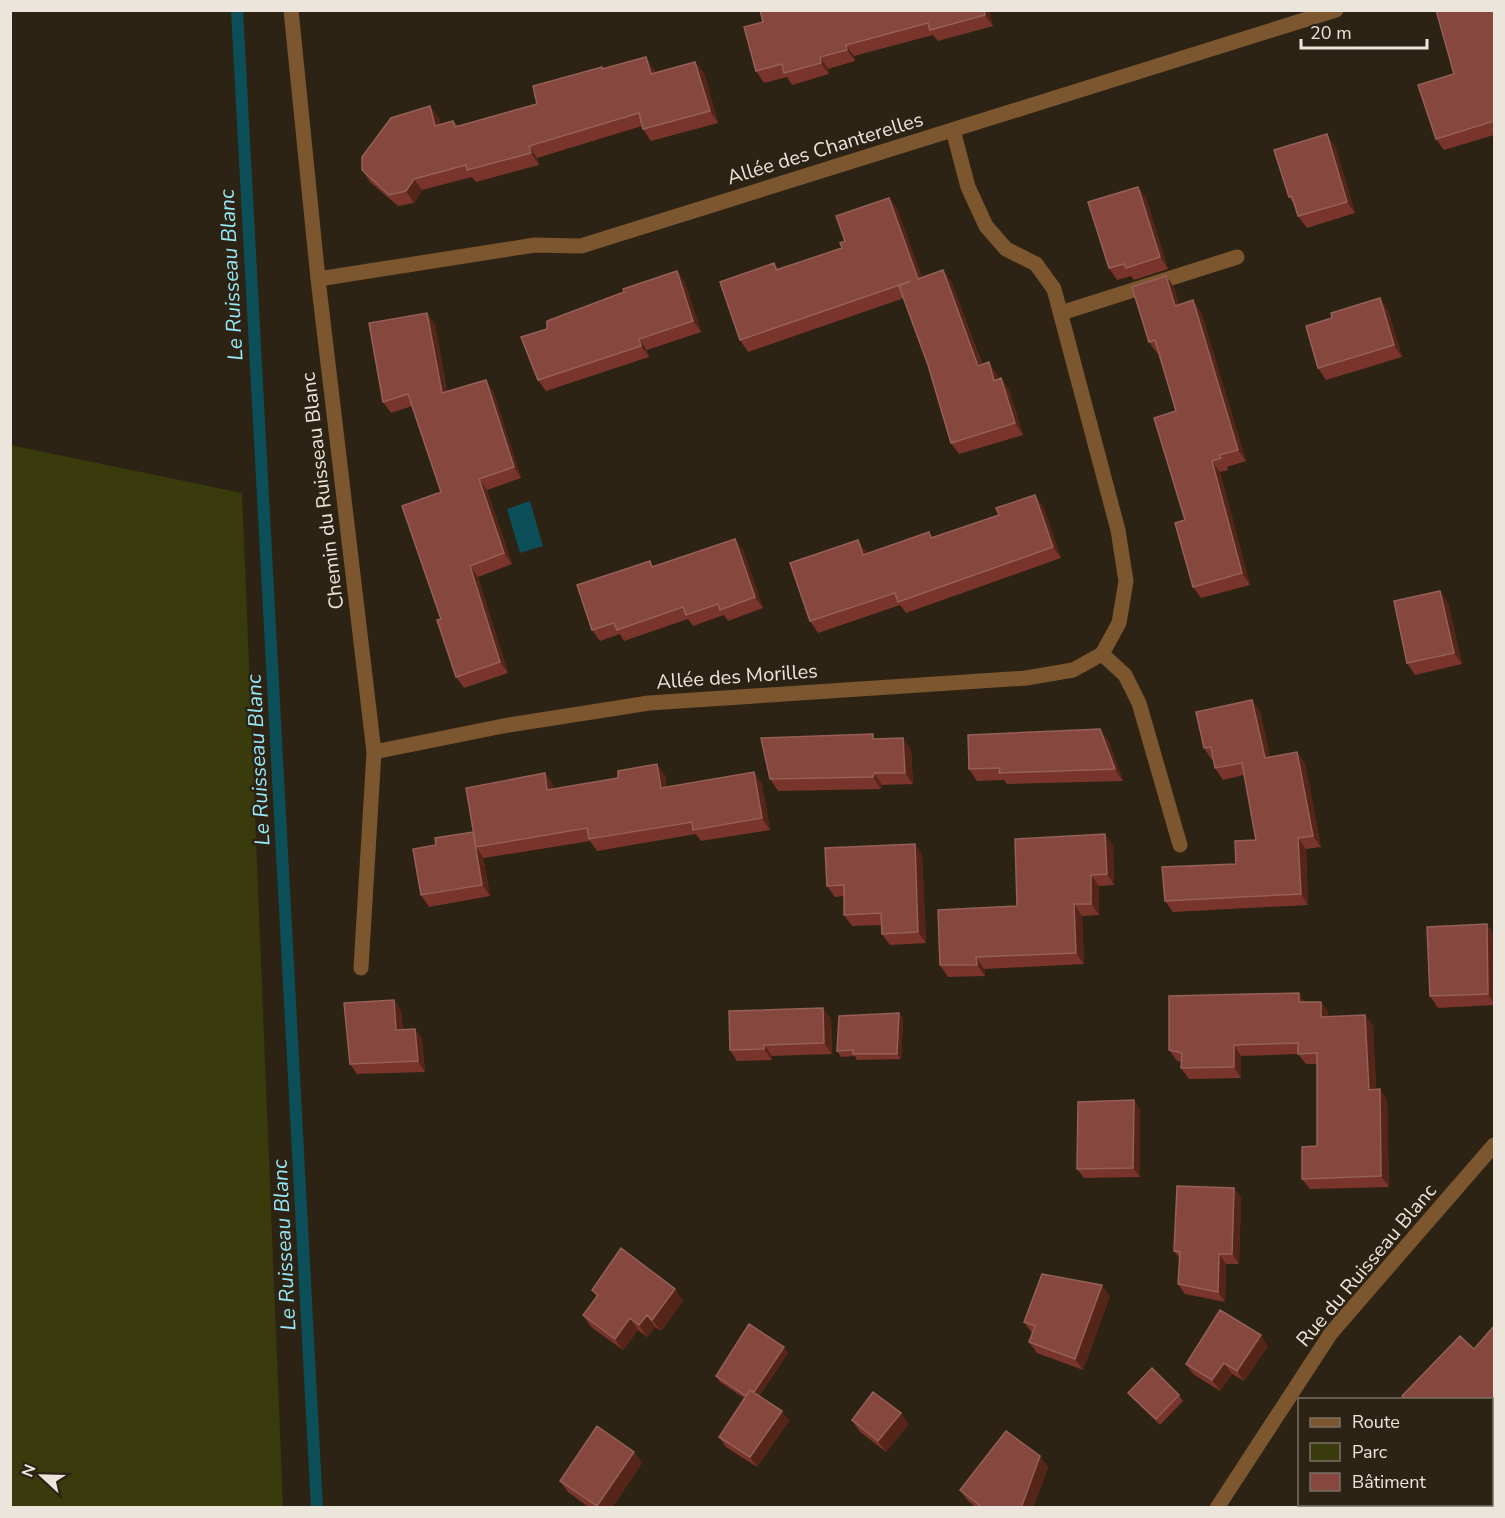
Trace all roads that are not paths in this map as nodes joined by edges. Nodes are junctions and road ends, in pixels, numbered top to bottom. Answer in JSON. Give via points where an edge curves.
{"nodes":[{"id":1,"x":291,"y":10,"type":"edge"},
{"id":2,"x":1336,"y":10,"type":"edge"},
{"id":3,"x":953,"y":130,"type":"junction"},
{"id":4,"x":1237,"y":257,"type":"dead end"},
{"id":5,"x":318,"y":279,"type":"junction"},
{"id":6,"x":1061,"y":313,"type":"junction"},
{"id":7,"x":1102,"y":654,"type":"junction"},
{"id":8,"x":374,"y":752,"type":"junction"},
{"id":9,"x":1180,"y":845,"type":"dead end"},
{"id":10,"x":361,"y":968,"type":"dead end"},
{"id":11,"x":1494,"y":1144,"type":"edge"},
{"id":12,"x":1217,"y":1508,"type":"edge"}],
"edges":[{"from":1,"to":5,"type":"street","name":"Chemin du Ruisseau Blanc"},
{"from":2,"to":3,"type":"street","name":"Allée des Chanterelles"},
{"from":3,"to":5,"type":"street","name":"Allée des Chanterelles","via":[[581,246],[535,245]]},
{"from":3,"to":6,"type":"street","via":[[968,187],[986,226],[1006,249],[1036,264],[1054,289]]},
{"from":4,"to":6,"type":"street"},
{"from":5,"to":8,"type":"street","name":"Chemin du Ruisseau Blanc"},
{"from":6,"to":7,"type":"street","via":[[1118,530],[1126,581],[1119,624]]},
{"from":7,"to":8,"type":"street","name":"Allée des Morilles","via":[[1073,670],[1026,678],[649,703]]},
{"from":7,"to":9,"type":"street","via":[[1125,675],[1139,703]]},
{"from":8,"to":10,"type":"street","name":"Chemin du Ruisseau Blanc"},
{"from":11,"to":12,"type":"street","name":"Rue du Ruisseau Blanc","via":[[1331,1333]]}]}
